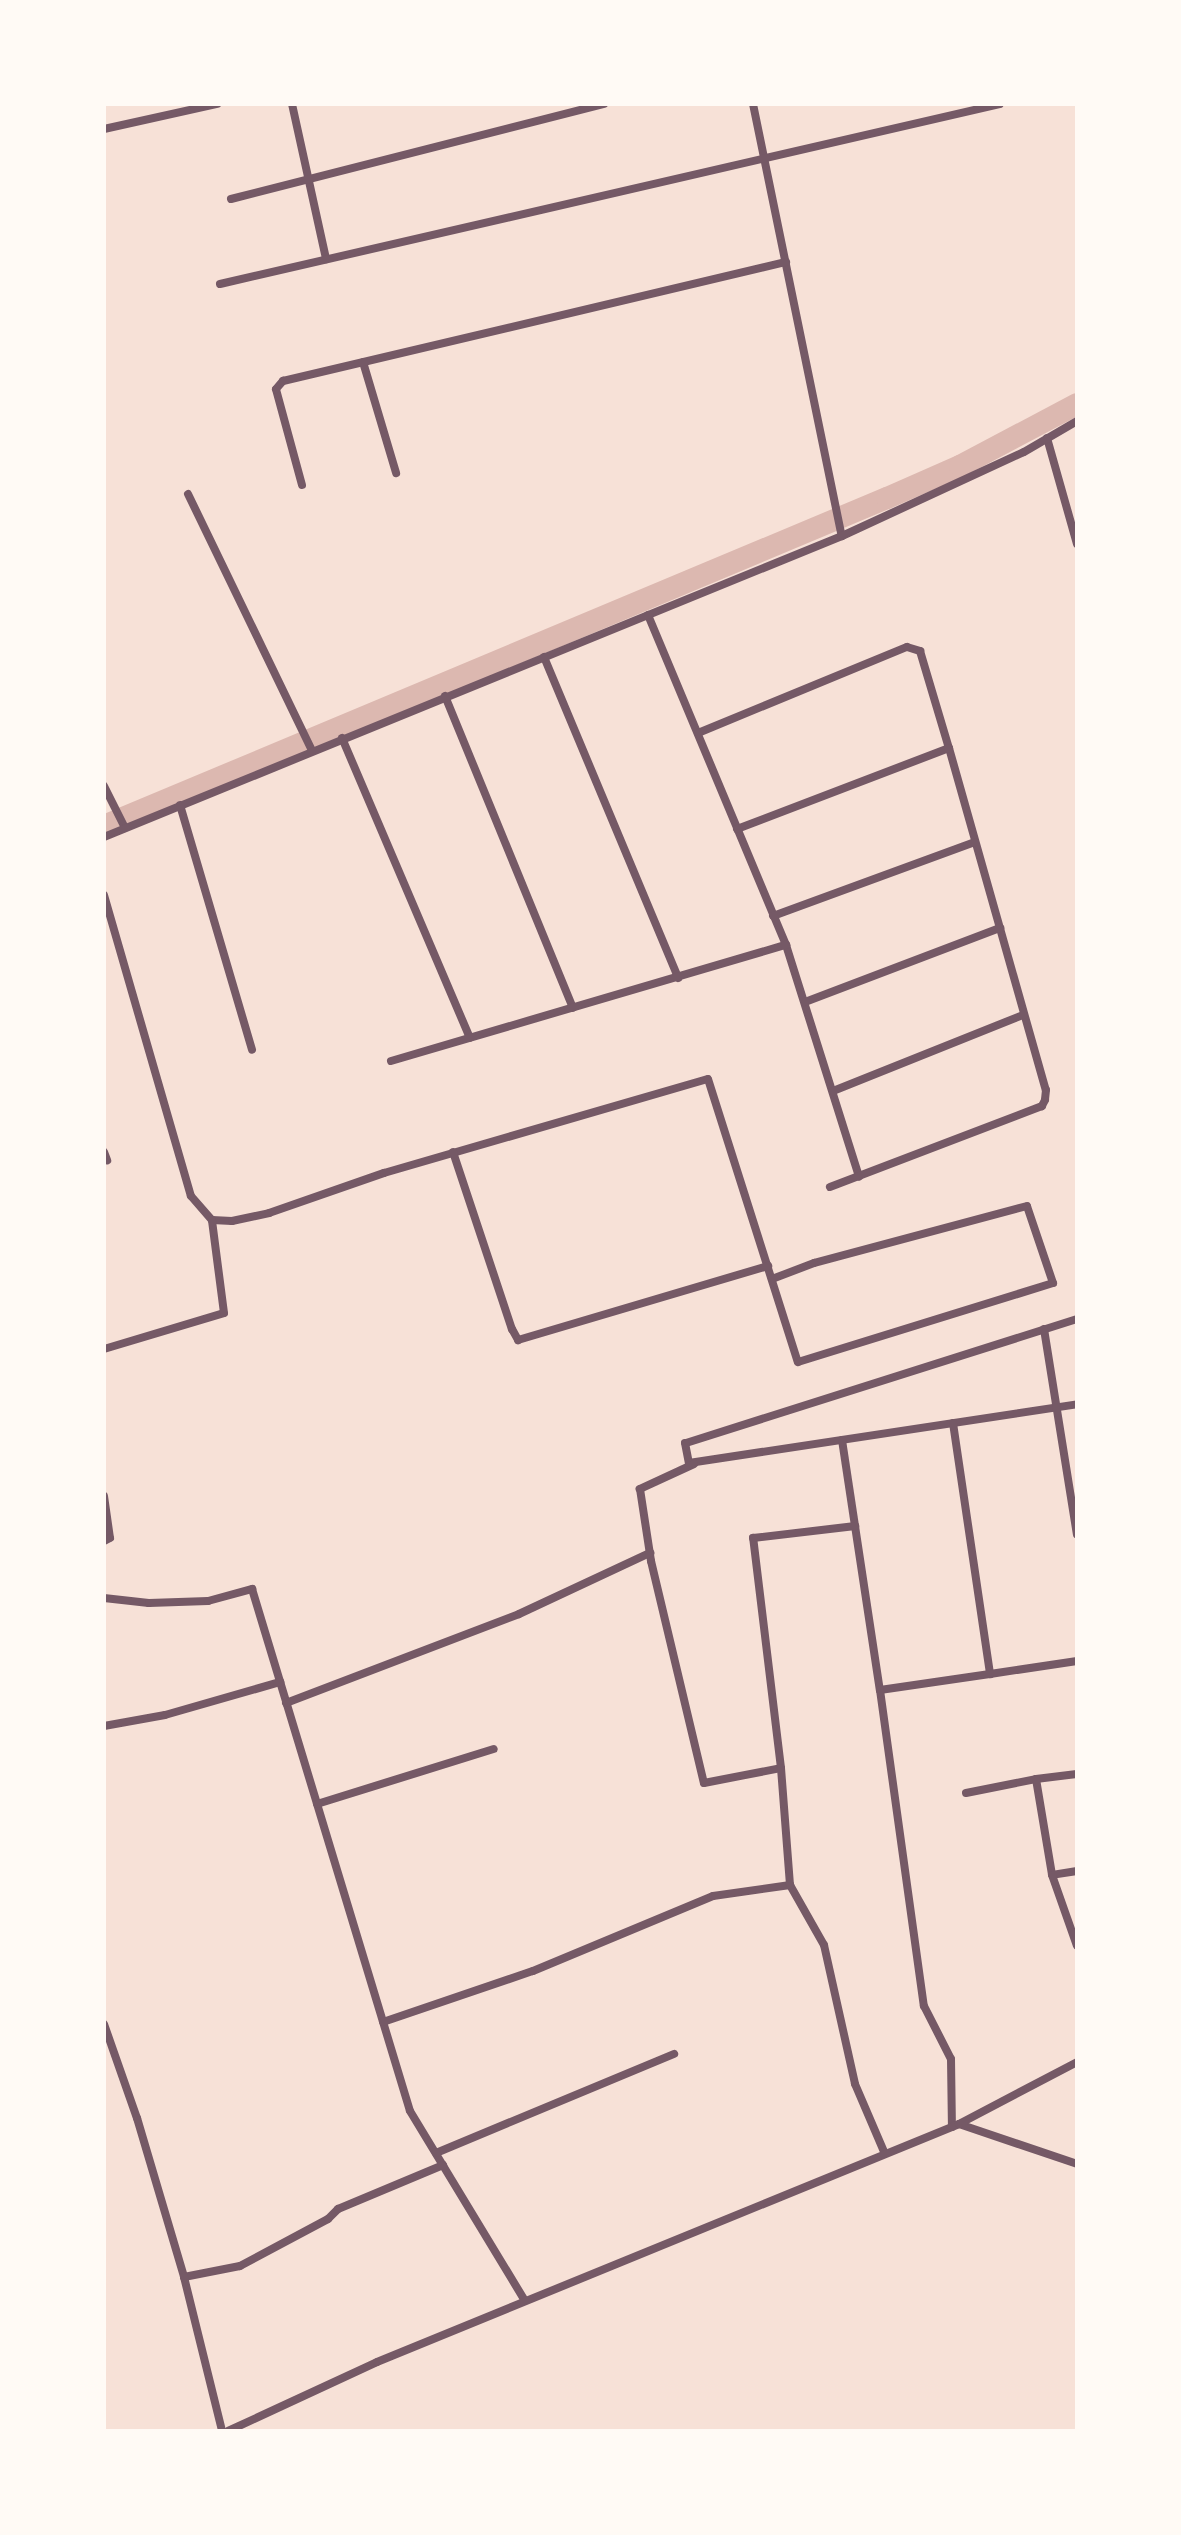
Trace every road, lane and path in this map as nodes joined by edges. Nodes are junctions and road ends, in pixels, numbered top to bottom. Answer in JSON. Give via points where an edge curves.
{"nodes":[{"id":1,"x":217,"y":104,"type":"edge"},
{"id":2,"x":292,"y":104,"type":"edge"},
{"id":3,"x":604,"y":104,"type":"edge"},
{"id":4,"x":753,"y":104,"type":"edge"},
{"id":5,"x":1000,"y":104,"type":"edge"},
{"id":6,"x":104,"y":129,"type":"edge"},
{"id":7,"x":765,"y":159,"type":"junction"},
{"id":8,"x":308,"y":180,"type":"junction"},
{"id":9,"x":231,"y":199,"type":"dead end"},
{"id":10,"x":326,"y":259,"type":"junction"},
{"id":11,"x":786,"y":262,"type":"junction"},
{"id":12,"x":220,"y":284,"type":"dead end"},
{"id":13,"x":363,"y":362,"type":"junction"},
{"id":14,"x":1077,"y":421,"type":"edge"},
{"id":15,"x":1047,"y":438,"type":"junction"},
{"id":16,"x":396,"y":473,"type":"dead end"},
{"id":17,"x":302,"y":485,"type":"dead end"},
{"id":18,"x":188,"y":494,"type":"dead end"},
{"id":19,"x":841,"y":535,"type":"junction"},
{"id":20,"x":1077,"y":544,"type":"edge"},
{"id":21,"x":648,"y":615,"type":"junction"},
{"id":22,"x":544,"y":657,"type":"junction"},
{"id":23,"x":445,"y":696,"type":"junction"},
{"id":24,"x":698,"y":733,"type":"junction"},
{"id":25,"x":342,"y":738,"type":"junction"},
{"id":26,"x":949,"y":748,"type":"junction"},
{"id":27,"x":312,"y":750,"type":"junction"},
{"id":28,"x":104,"y":786,"type":"edge"},
{"id":29,"x":180,"y":805,"type":"junction"},
{"id":30,"x":125,"y":828,"type":"junction"},
{"id":31,"x":737,"y":829,"type":"junction"},
{"id":32,"x":104,"y":837,"type":"edge"},
{"id":33,"x":975,"y":842,"type":"junction"},
{"id":34,"x":104,"y":895,"type":"edge"},
{"id":35,"x":773,"y":916,"type":"junction"},
{"id":36,"x":1000,"y":928,"type":"junction"},
{"id":37,"x":786,"y":945,"type":"junction"},
{"id":38,"x":678,"y":978,"type":"junction"},
{"id":39,"x":805,"y":1002,"type":"junction"},
{"id":40,"x":573,"y":1008,"type":"junction"},
{"id":41,"x":1023,"y":1015,"type":"junction"},
{"id":42,"x":470,"y":1038,"type":"junction"},
{"id":43,"x":252,"y":1050,"type":"dead end"},
{"id":44,"x":391,"y":1061,"type":"dead end"},
{"id":45,"x":833,"y":1091,"type":"junction"},
{"id":46,"x":453,"y":1152,"type":"junction"},
{"id":47,"x":859,"y":1177,"type":"junction"},
{"id":48,"x":830,"y":1187,"type":"dead end"},
{"id":49,"x":212,"y":1220,"type":"junction"},
{"id":50,"x":768,"y":1266,"type":"junction"},
{"id":51,"x":772,"y":1279,"type":"junction"},
{"id":52,"x":1077,"y":1319,"type":"edge"},
{"id":53,"x":1044,"y":1329,"type":"junction"},
{"id":54,"x":104,"y":1349,"type":"edge"},
{"id":55,"x":1077,"y":1404,"type":"edge"},
{"id":56,"x":1056,"y":1407,"type":"junction"},
{"id":57,"x":953,"y":1423,"type":"junction"},
{"id":58,"x":842,"y":1440,"type":"junction"},
{"id":59,"x":698,"y":1462,"type":"junction"},
{"id":60,"x":1073,"y":1477,"type":"edge"},
{"id":61,"x":104,"y":1496,"type":"edge"},
{"id":62,"x":855,"y":1526,"type":"junction"},
{"id":63,"x":1077,"y":1534,"type":"edge"},
{"id":64,"x":104,"y":1541,"type":"edge"},
{"id":65,"x":650,"y":1553,"type":"junction"},
{"id":66,"x":104,"y":1598,"type":"edge"},
{"id":67,"x":1077,"y":1661,"type":"edge"},
{"id":68,"x":990,"y":1674,"type":"junction"},
{"id":69,"x":280,"y":1682,"type":"junction"},
{"id":70,"x":880,"y":1690,"type":"junction"},
{"id":71,"x":286,"y":1703,"type":"junction"},
{"id":72,"x":104,"y":1726,"type":"edge"},
{"id":73,"x":494,"y":1749,"type":"dead end"},
{"id":74,"x":781,"y":1768,"type":"junction"},
{"id":75,"x":1077,"y":1774,"type":"edge"},
{"id":76,"x":1036,"y":1779,"type":"junction"},
{"id":77,"x":966,"y":1793,"type":"dead end"},
{"id":78,"x":317,"y":1804,"type":"junction"},
{"id":79,"x":1077,"y":1871,"type":"edge"},
{"id":80,"x":1052,"y":1875,"type":"junction"},
{"id":81,"x":790,"y":1885,"type":"junction"},
{"id":82,"x":1077,"y":1946,"type":"edge"},
{"id":83,"x":383,"y":2022,"type":"junction"},
{"id":84,"x":104,"y":2024,"type":"edge"},
{"id":85,"x":674,"y":2054,"type":"dead end"},
{"id":86,"x":1077,"y":2062,"type":"edge"},
{"id":87,"x":956,"y":2125,"type":"junction"},
{"id":88,"x":436,"y":2153,"type":"junction"},
{"id":89,"x":885,"y":2154,"type":"junction"},
{"id":90,"x":1077,"y":2164,"type":"edge"},
{"id":91,"x":443,"y":2165,"type":"junction"},
{"id":92,"x":184,"y":2277,"type":"junction"},
{"id":93,"x":525,"y":2301,"type":"junction"},
{"id":94,"x":222,"y":2431,"type":"edge"},
{"id":95,"x":229,"y":2431,"type":"edge"}],
"edges":[{"from":1,"to":6,"type":"street"},
{"from":2,"to":8,"type":"street"},
{"from":3,"to":8,"type":"street"},
{"from":4,"to":7,"type":"street"},
{"from":5,"to":7,"type":"street"},
{"from":7,"to":10,"type":"street"},
{"from":7,"to":11,"type":"street"},
{"from":8,"to":9,"type":"street"},
{"from":8,"to":10,"type":"street"},
{"from":10,"to":12,"type":"street"},
{"from":11,"to":13,"type":"street"},
{"from":11,"to":19,"type":"street"},
{"from":13,"to":16,"type":"street"},
{"from":13,"to":17,"type":"street","via":[[278,383]]},
{"from":14,"to":15,"type":"street"},
{"from":15,"to":19,"type":"street"},
{"from":15,"to":20,"type":"street"},
{"from":18,"to":27,"type":"street"},
{"from":19,"to":21,"type":"street"},
{"from":21,"to":22,"type":"street"},
{"from":21,"to":24,"type":"street"},
{"from":22,"to":23,"type":"street"},
{"from":22,"to":38,"type":"street"},
{"from":23,"to":25,"type":"street"},
{"from":23,"to":40,"type":"street"},
{"from":24,"to":26,"type":"street","via":[[907,647],[920,651]]},
{"from":24,"to":31,"type":"street"},
{"from":25,"to":27,"type":"street"},
{"from":25,"to":42,"type":"street"},
{"from":26,"to":31,"type":"street"},
{"from":26,"to":33,"type":"street"},
{"from":27,"to":29,"type":"street"},
{"from":28,"to":30,"type":"street"},
{"from":29,"to":30,"type":"street"},
{"from":29,"to":43,"type":"street"},
{"from":30,"to":32,"type":"street"},
{"from":31,"to":35,"type":"street"},
{"from":33,"to":35,"type":"street"},
{"from":33,"to":36,"type":"street"},
{"from":34,"to":49,"type":"street","via":[[191,1196]]},
{"from":35,"to":37,"type":"street"},
{"from":36,"to":39,"type":"street"},
{"from":36,"to":41,"type":"street"},
{"from":37,"to":38,"type":"street"},
{"from":37,"to":39,"type":"street"},
{"from":38,"to":40,"type":"street"},
{"from":39,"to":45,"type":"street"},
{"from":40,"to":42,"type":"street"},
{"from":41,"to":45,"type":"street"},
{"from":41,"to":47,"type":"street","via":[[1046,1090],[1042,1106]]},
{"from":42,"to":44,"type":"street"},
{"from":45,"to":47,"type":"street"},
{"from":46,"to":49,"type":"street","via":[[269,1213]]},
{"from":46,"to":50,"type":"street","via":[[518,1340]]},
{"from":46,"to":50,"type":"street","via":[[708,1079]]},
{"from":47,"to":48,"type":"street"},
{"from":49,"to":54,"type":"street","via":[[224,1313]]},
{"from":50,"to":51,"type":"street"},
{"from":51,"to":51,"type":"street","via":[[798,1362],[1053,1283],[1027,1206]]},
{"from":52,"to":53,"type":"street"},
{"from":53,"to":56,"type":"street"},
{"from":53,"to":59,"type":"street","via":[[685,1443],[689,1463]]},
{"from":55,"to":56,"type":"street"},
{"from":56,"to":57,"type":"street"},
{"from":56,"to":60,"type":"street"},
{"from":57,"to":58,"type":"street"},
{"from":57,"to":68,"type":"street"},
{"from":58,"to":59,"type":"street"},
{"from":58,"to":62,"type":"street"},
{"from":59,"to":65,"type":"street","via":[[640,1489]]},
{"from":60,"to":63,"type":"street"},
{"from":61,"to":64,"type":"street","via":[[110,1538]]},
{"from":62,"to":70,"type":"street"},
{"from":62,"to":74,"type":"street","via":[[753,1538]]},
{"from":65,"to":71,"type":"street","via":[[519,1614]]},
{"from":65,"to":74,"type":"street","via":[[704,1783]]},
{"from":66,"to":69,"type":"street","via":[[208,1601],[252,1589]]},
{"from":67,"to":68,"type":"street"},
{"from":68,"to":70,"type":"street"},
{"from":69,"to":71,"type":"street"},
{"from":69,"to":72,"type":"street","via":[[165,1715]]},
{"from":70,"to":87,"type":"street","via":[[924,2006],[951,2059]]},
{"from":71,"to":78,"type":"street"},
{"from":73,"to":78,"type":"street"},
{"from":74,"to":81,"type":"street"},
{"from":75,"to":76,"type":"street"},
{"from":76,"to":77,"type":"street"},
{"from":76,"to":80,"type":"street"},
{"from":78,"to":83,"type":"street"},
{"from":79,"to":80,"type":"street"},
{"from":80,"to":82,"type":"street"},
{"from":81,"to":83,"type":"street","via":[[713,1896],[533,1971]]},
{"from":81,"to":89,"type":"street","via":[[824,1945],[855,2084]]},
{"from":83,"to":88,"type":"street","via":[[410,2111]]},
{"from":84,"to":92,"type":"street"},
{"from":85,"to":88,"type":"street"},
{"from":86,"to":87,"type":"street"},
{"from":87,"to":89,"type":"street"},
{"from":87,"to":90,"type":"street"},
{"from":88,"to":91,"type":"street"},
{"from":89,"to":93,"type":"street"},
{"from":91,"to":92,"type":"street","via":[[338,2209],[240,2266]]},
{"from":91,"to":93,"type":"street"},
{"from":92,"to":94,"type":"street"},
{"from":93,"to":95,"type":"street"}]}
